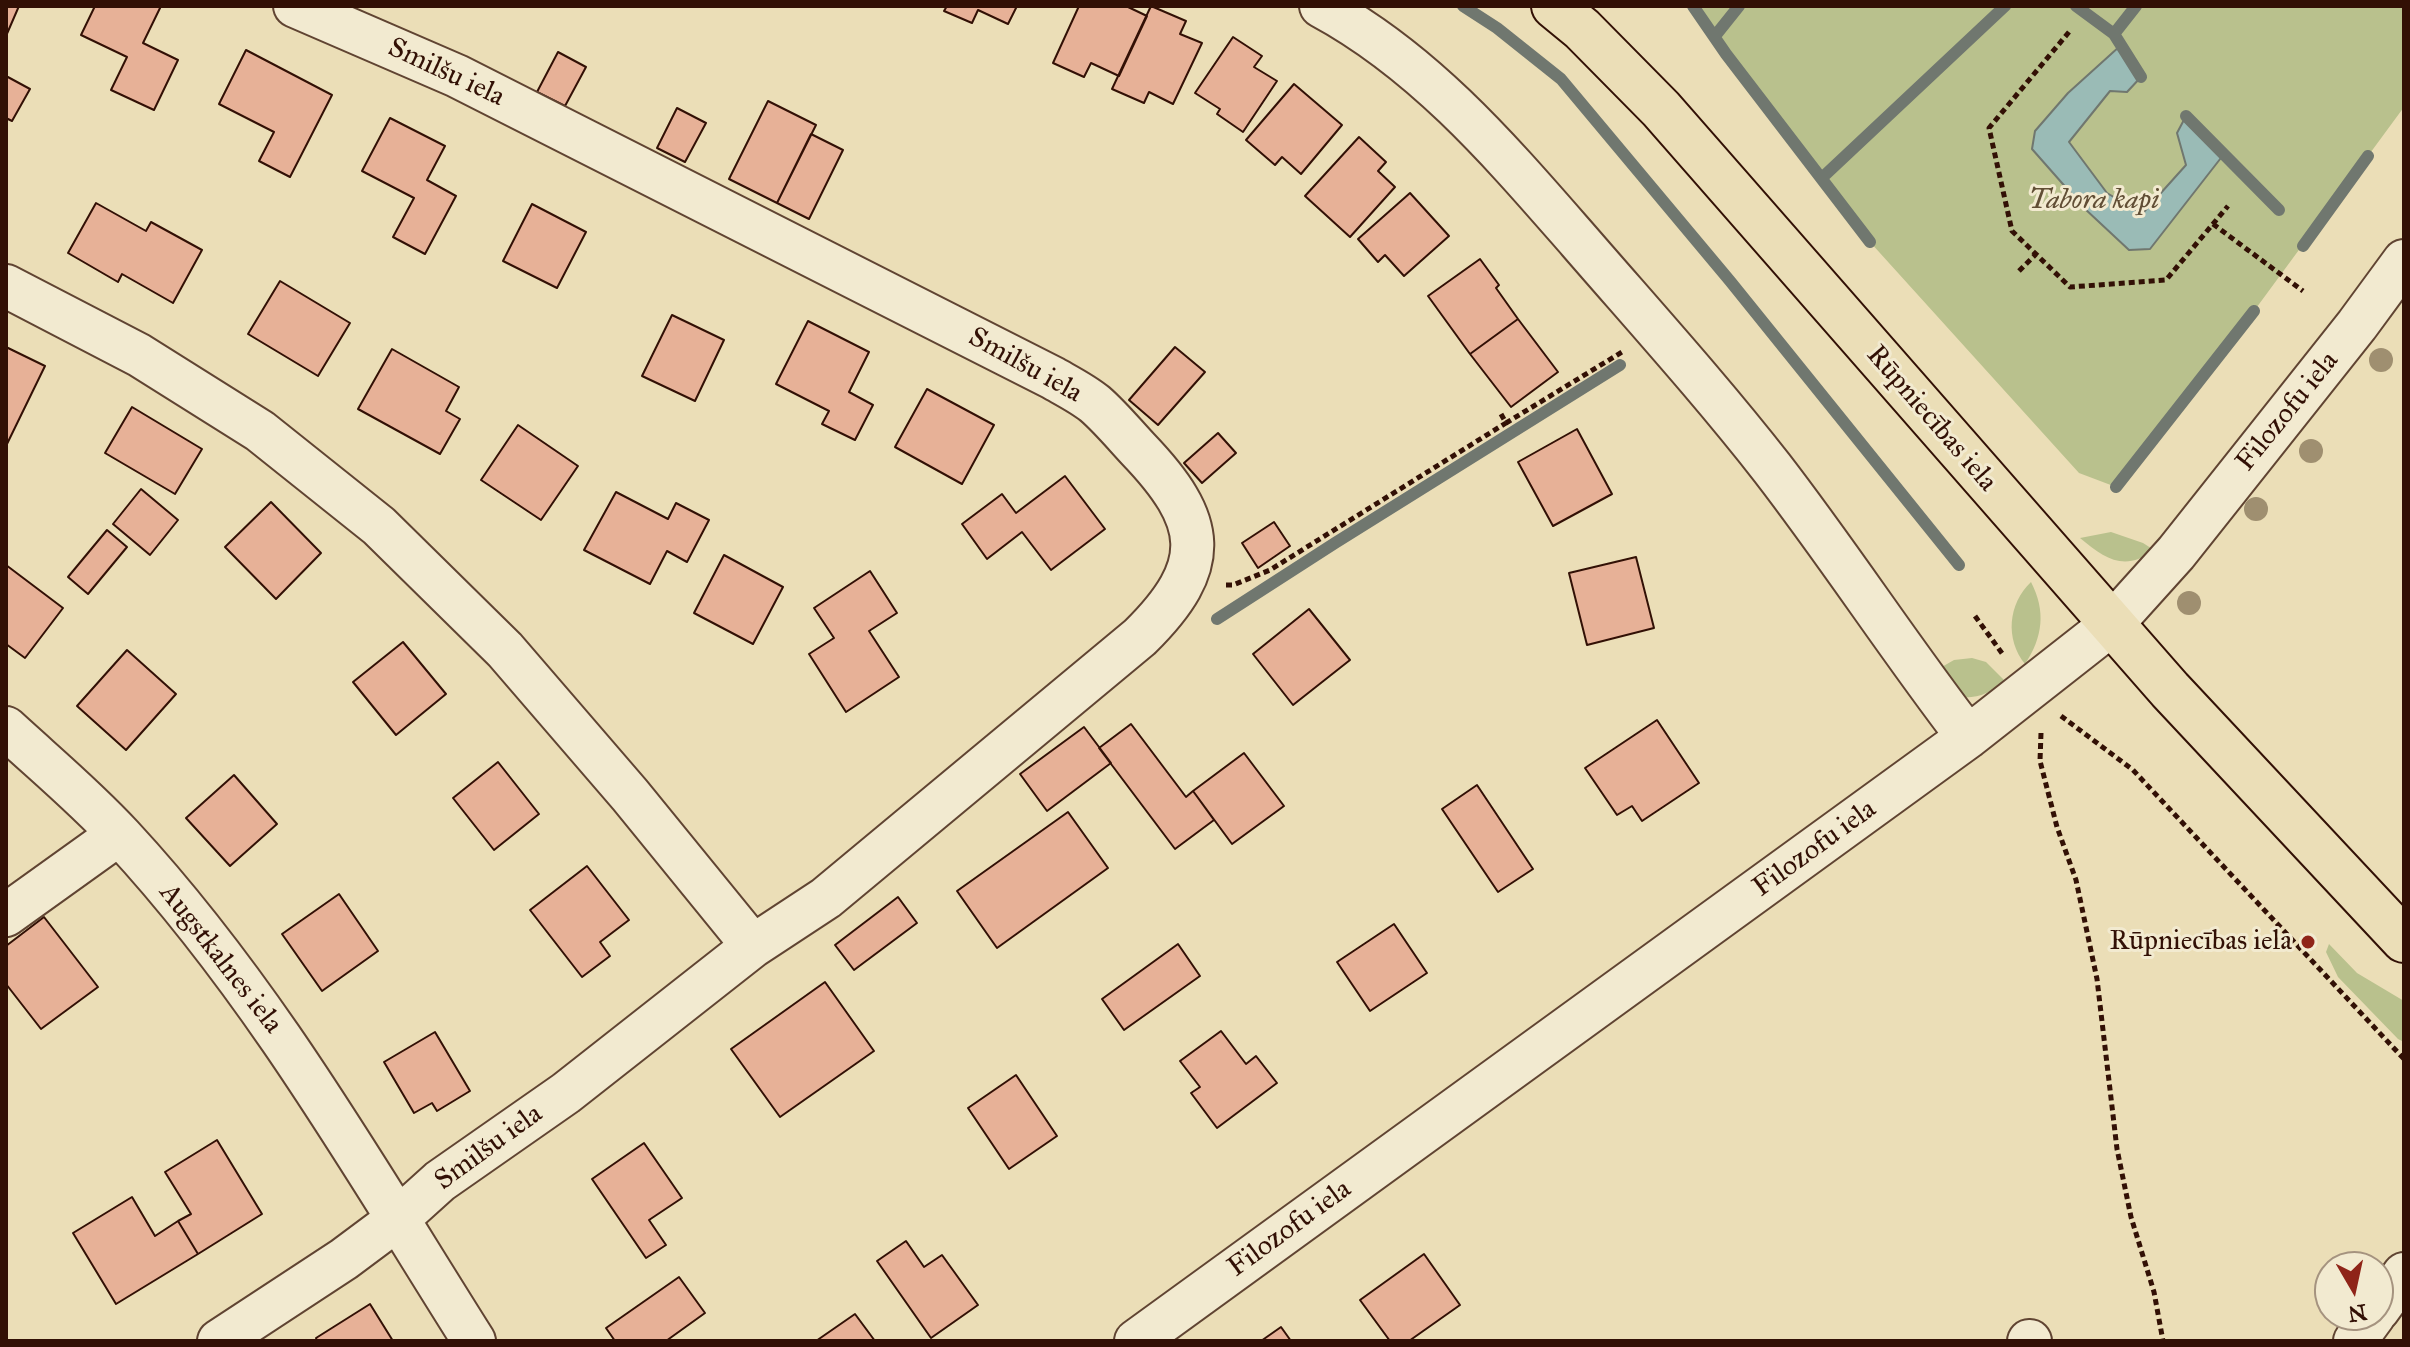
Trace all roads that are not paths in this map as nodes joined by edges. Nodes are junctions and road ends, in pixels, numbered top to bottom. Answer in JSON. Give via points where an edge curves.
{"nodes":[{"id":1,"x":295,"y":6,"type":"edge"},
{"id":2,"x":1321,"y":6,"type":"edge"},
{"id":3,"x":1554,"y":6,"type":"edge"},
{"id":4,"x":2404,"y":261,"type":"edge"},
{"id":5,"x":6,"y":286,"type":"edge"},
{"id":6,"x":2112,"y":624,"type":"junction"},
{"id":7,"x":6,"y":728,"type":"edge"},
{"id":8,"x":1968,"y":737,"type":"junction"},
{"id":9,"x":119,"y":834,"type":"junction"},
{"id":10,"x":6,"y":915,"type":"edge"},
{"id":11,"x":2404,"y":940,"type":"edge"},
{"id":12,"x":753,"y":946,"type":"junction"},
{"id":13,"x":399,"y":1218,"type":"junction"},
{"id":14,"x":219,"y":1341,"type":"edge"},
{"id":15,"x":474,"y":1341,"type":"edge"},
{"id":16,"x":1136,"y":1341,"type":"edge"}],
"edges":[{"from":1,"to":12,"type":"street","name":"Smilšu iela","via":[[457,76],[1021,361],[1094,404],[1164,476],[1181,502],[1191,529],[1192,556],[1185,582],[1167,611],[826,898]]},
{"from":2,"to":8,"type":"street","via":[[1416,70],[1502,153],[1771,466]]},
{"from":3,"to":6,"type":"main road","name":"Rūpniecības iela","via":[[1661,109]]},
{"from":4,"to":6,"type":"street","name":"Filozofu iela","via":[[2176,553]]},
{"from":5,"to":12,"type":"street","via":[[139,355],[260,431],[379,526],[505,650]]},
{"from":6,"to":8,"type":"street","name":"Filozofu iela"},
{"from":6,"to":11,"type":"main road","name":"Rūpniecības iela"},
{"from":7,"to":9,"type":"street","name":"Augstkalnes iela"},
{"from":8,"to":16,"type":"street","name":"Filozofu iela"},
{"from":9,"to":10,"type":"street"},
{"from":9,"to":13,"type":"street","name":"Augstkalnes iela","via":[[258,1003]]},
{"from":12,"to":13,"type":"street","name":"Smilšu iela","via":[[566,1093],[440,1181]]},
{"from":13,"to":14,"type":"street","name":"Smilšu iela"},
{"from":13,"to":15,"type":"street","name":"Augstkalnes iela"}]}
